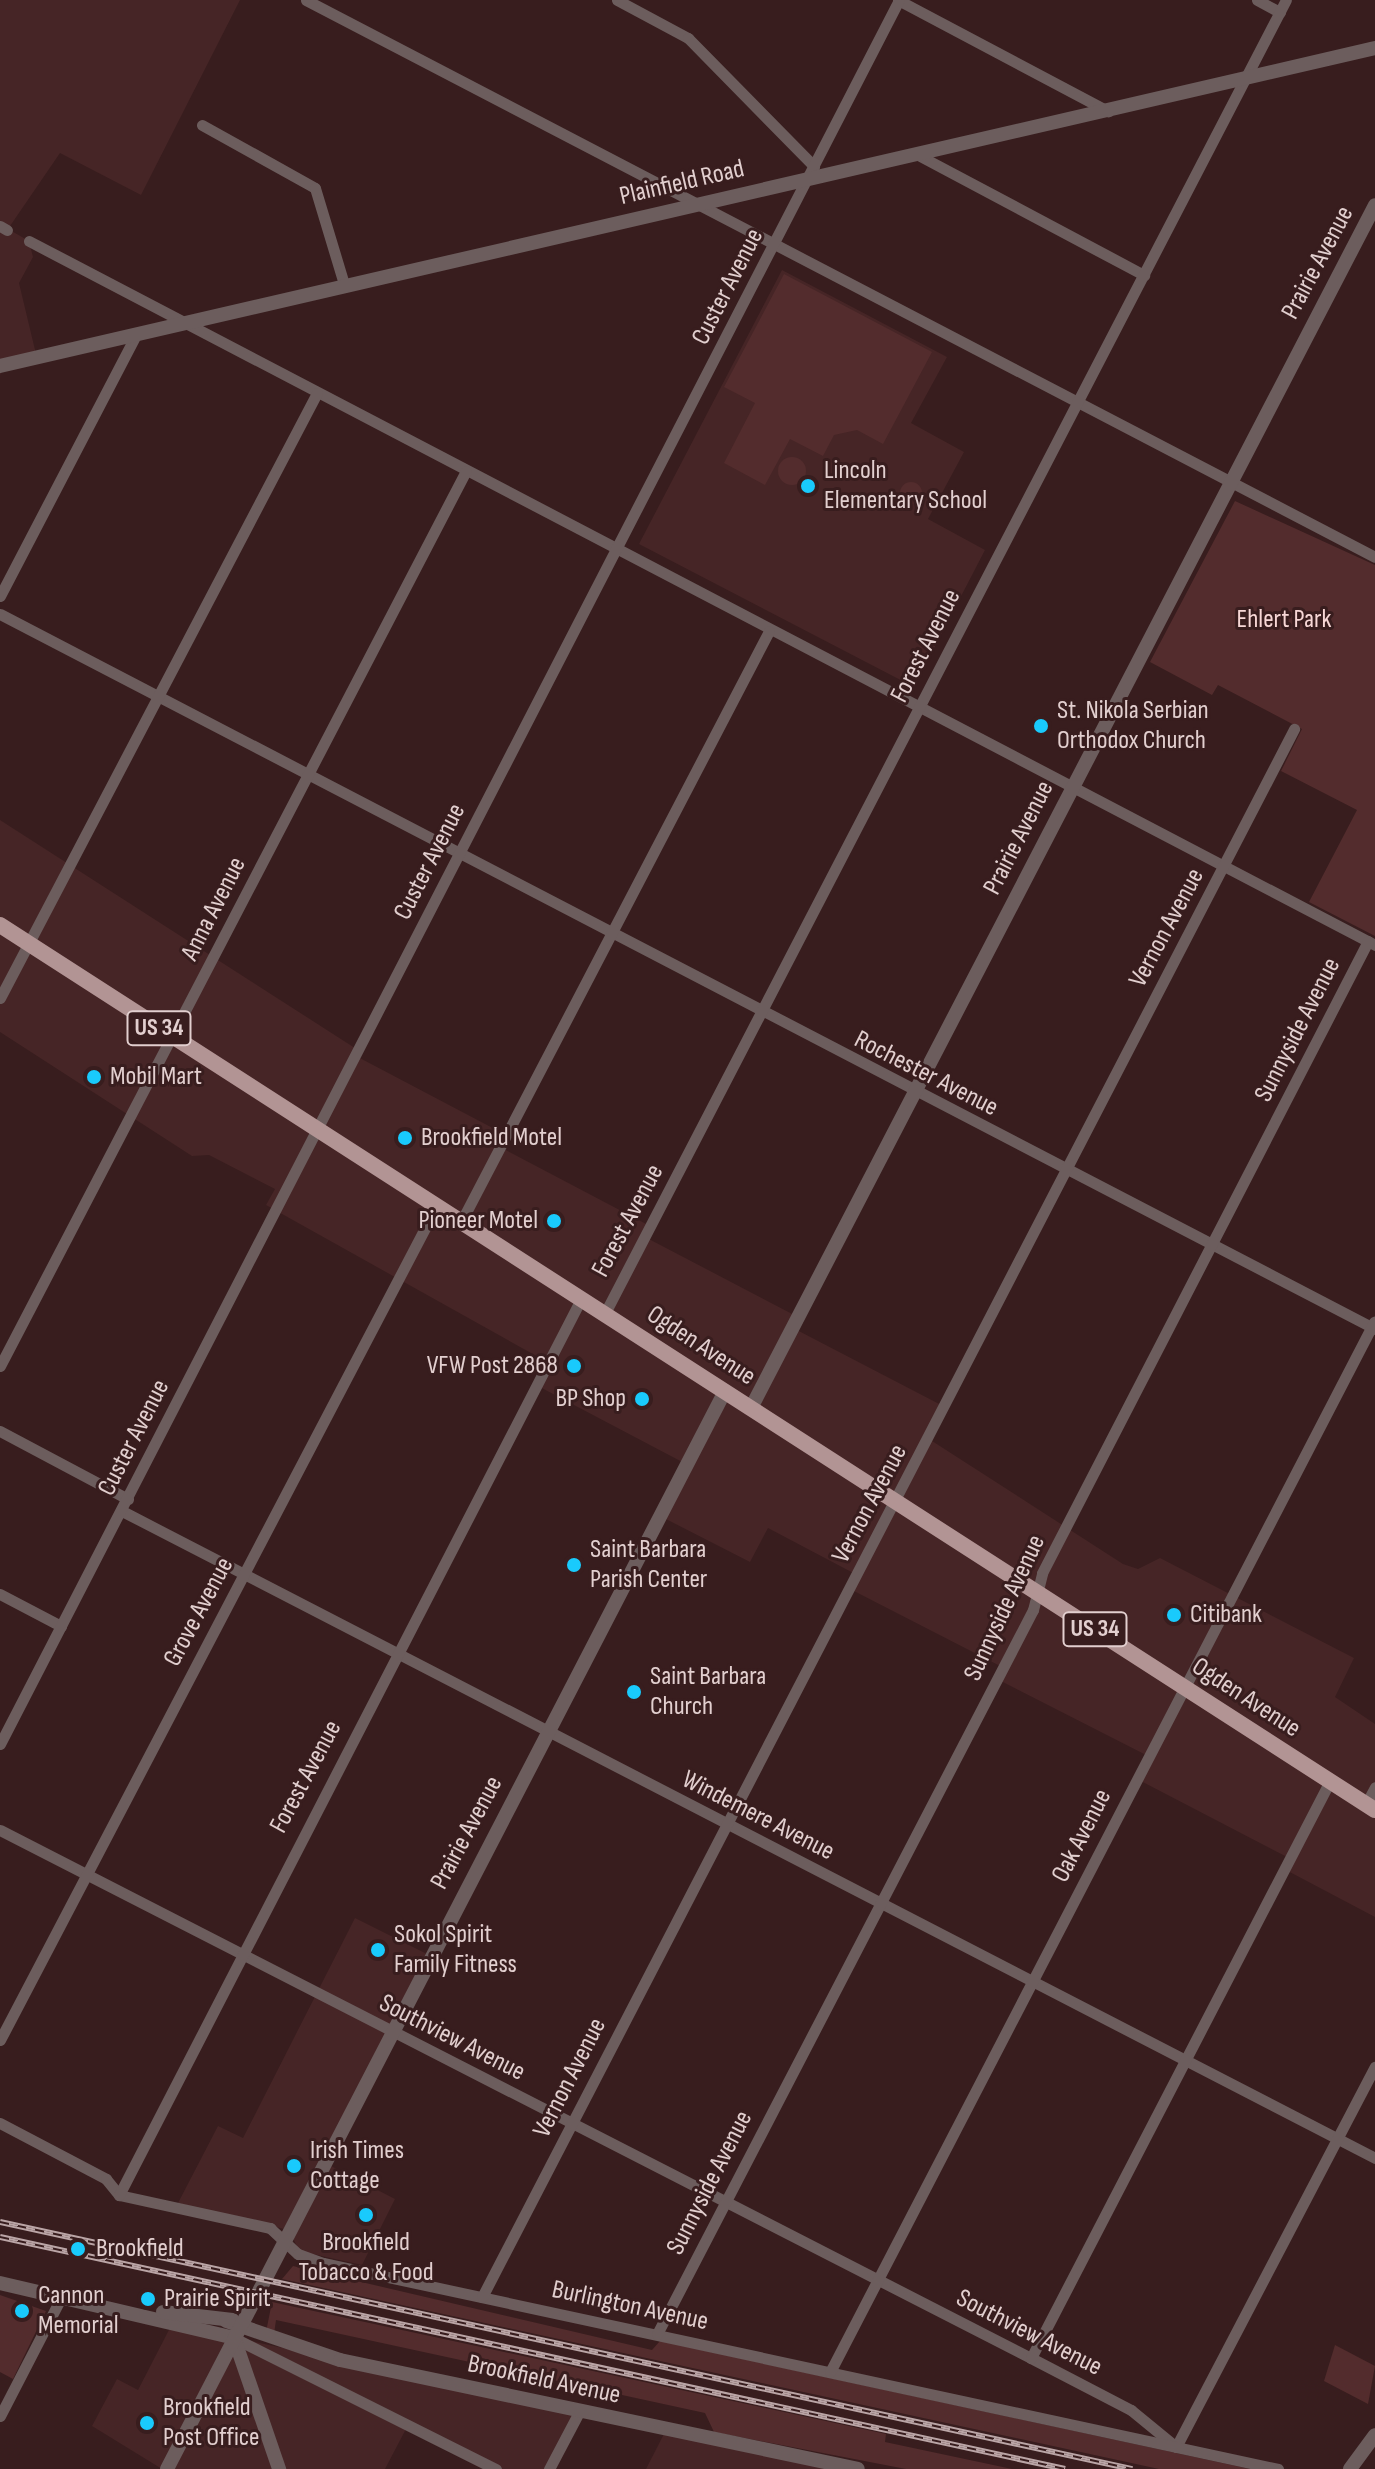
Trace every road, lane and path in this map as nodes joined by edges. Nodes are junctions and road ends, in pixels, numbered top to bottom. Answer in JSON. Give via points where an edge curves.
{"nodes":[{"id":1,"x":306,"y":0,"type":"edge"},
{"id":2,"x":617,"y":0,"type":"edge"},
{"id":3,"x":899,"y":0,"type":"edge"},
{"id":4,"x":1257,"y":0,"type":"edge"},
{"id":5,"x":1286,"y":0,"type":"edge"},
{"id":6,"x":1280,"y":12,"type":"junction"},
{"id":7,"x":1375,"y":48,"type":"edge"},
{"id":8,"x":1246,"y":78,"type":"junction"},
{"id":9,"x":1108,"y":111,"type":"junction"},
{"id":10,"x":202,"y":125,"type":"dead end"},
{"id":11,"x":920,"y":156,"type":"junction"},
{"id":12,"x":810,"y":173,"type":"junction"},
{"id":13,"x":696,"y":205,"type":"junction"},
{"id":14,"x":1375,"y":205,"type":"edge"},
{"id":15,"x":29,"y":241,"type":"dead end"},
{"id":16,"x":774,"y":247,"type":"junction"},
{"id":17,"x":1144,"y":275,"type":"junction"},
{"id":18,"x":344,"y":284,"type":"junction"},
{"id":19,"x":185,"y":323,"type":"junction"},
{"id":20,"x":136,"y":335,"type":"junction"},
{"id":21,"x":0,"y":366,"type":"edge"},
{"id":22,"x":317,"y":393,"type":"junction"},
{"id":23,"x":1077,"y":403,"type":"junction"},
{"id":24,"x":466,"y":471,"type":"junction"},
{"id":25,"x":1230,"y":483,"type":"junction"},
{"id":26,"x":617,"y":550,"type":"junction"},
{"id":27,"x":1375,"y":557,"type":"edge"},
{"id":28,"x":0,"y":596,"type":"edge"},
{"id":29,"x":0,"y":614,"type":"edge"},
{"id":30,"x":769,"y":631,"type":"junction"},
{"id":31,"x":158,"y":697,"type":"junction"},
{"id":32,"x":919,"y":708,"type":"junction"},
{"id":33,"x":1294,"y":729,"type":"dead end"},
{"id":34,"x":308,"y":775,"type":"junction"},
{"id":35,"x":1072,"y":787,"type":"junction"},
{"id":36,"x":458,"y":855,"type":"junction"},
{"id":37,"x":1225,"y":866,"type":"junction"},
{"id":38,"x":0,"y":925,"type":"edge"},
{"id":39,"x":610,"y":934,"type":"junction"},
{"id":40,"x":1371,"y":943,"type":"edge"},
{"id":41,"x":29,"y":944,"type":"junction"},
{"id":42,"x":0,"y":998,"type":"edge"},
{"id":43,"x":762,"y":1013,"type":"junction"},
{"id":44,"x":172,"y":1036,"type":"junction"},
{"id":45,"x":914,"y":1093,"type":"junction"},
{"id":46,"x":317,"y":1130,"type":"junction"},
{"id":47,"x":1066,"y":1169,"type":"junction"},
{"id":48,"x":437,"y":1205,"type":"junction"},
{"id":49,"x":462,"y":1220,"type":"junction"},
{"id":50,"x":1213,"y":1244,"type":"junction"},
{"id":51,"x":582,"y":1297,"type":"junction"},
{"id":52,"x":605,"y":1313,"type":"junction"},
{"id":53,"x":1374,"y":1326,"type":"edge"},
{"id":54,"x":0,"y":1366,"type":"edge"},
{"id":55,"x":725,"y":1391,"type":"junction"},
{"id":56,"x":751,"y":1408,"type":"junction"},
{"id":57,"x":0,"y":1431,"type":"edge"},
{"id":58,"x":128,"y":1499,"type":"junction"},
{"id":59,"x":897,"y":1501,"type":"junction"},
{"id":60,"x":122,"y":1511,"type":"junction"},
{"id":61,"x":243,"y":1575,"type":"junction"},
{"id":62,"x":1038,"y":1592,"type":"junction"},
{"id":63,"x":0,"y":1594,"type":"edge"},
{"id":64,"x":61,"y":1626,"type":"junction"},
{"id":65,"x":395,"y":1654,"type":"junction"},
{"id":66,"x":1185,"y":1687,"type":"junction"},
{"id":67,"x":547,"y":1732,"type":"junction"},
{"id":68,"x":0,"y":1744,"type":"edge"},
{"id":69,"x":1330,"y":1781,"type":"junction"},
{"id":70,"x":1375,"y":1787,"type":"edge"},
{"id":71,"x":1370,"y":1807,"type":"edge"},
{"id":72,"x":727,"y":1825,"type":"junction"},
{"id":73,"x":0,"y":1830,"type":"edge"},
{"id":74,"x":86,"y":1875,"type":"junction"},
{"id":75,"x":879,"y":1903,"type":"junction"},
{"id":76,"x":238,"y":1954,"type":"junction"},
{"id":77,"x":1032,"y":1982,"type":"junction"},
{"id":78,"x":391,"y":2031,"type":"junction"},
{"id":79,"x":0,"y":2040,"type":"edge"},
{"id":80,"x":1185,"y":2061,"type":"junction"},
{"id":81,"x":1375,"y":2067,"type":"edge"},
{"id":82,"x":0,"y":2123,"type":"edge"},
{"id":83,"x":572,"y":2124,"type":"junction"},
{"id":84,"x":1338,"y":2139,"type":"junction"},
{"id":85,"x":1375,"y":2158,"type":"edge"},
{"id":86,"x":119,"y":2195,"type":"junction"},
{"id":87,"x":724,"y":2201,"type":"junction"},
{"id":88,"x":282,"y":2242,"type":"junction"},
{"id":89,"x":877,"y":2280,"type":"junction"},
{"id":90,"x":0,"y":2283,"type":"edge"},
{"id":91,"x":482,"y":2297,"type":"junction"},
{"id":92,"x":61,"y":2298,"type":"junction"},
{"id":93,"x":236,"y":2326,"type":"junction"},
{"id":94,"x":657,"y":2334,"type":"junction"},
{"id":95,"x":1031,"y":2358,"type":"junction"},
{"id":96,"x":830,"y":2372,"type":"junction"},
{"id":97,"x":579,"y":2412,"type":"junction"},
{"id":98,"x":0,"y":2416,"type":"edge"},
{"id":99,"x":1375,"y":2435,"type":"edge"},
{"id":100,"x":1176,"y":2447,"type":"junction"},
{"id":101,"x":167,"y":2469,"type":"edge"},
{"id":102,"x":279,"y":2469,"type":"edge"},
{"id":103,"x":496,"y":2469,"type":"edge"},
{"id":104,"x":549,"y":2469,"type":"edge"},
{"id":105,"x":858,"y":2469,"type":"edge"},
{"id":106,"x":1278,"y":2469,"type":"edge"},
{"id":107,"x":1350,"y":2469,"type":"edge"}],
"edges":[{"from":1,"to":13,"type":"street"},
{"from":2,"to":12,"type":"street","via":[[688,38]]},
{"from":3,"to":9,"type":"street"},
{"from":3,"to":12,"type":"street","name":"Custer Avenue"},
{"from":4,"to":6,"type":"street"},
{"from":5,"to":6,"type":"street","name":"Forest Avenue"},
{"from":6,"to":8,"type":"street","name":"Forest Avenue"},
{"from":7,"to":8,"type":"street","name":"Plainfield Road"},
{"from":8,"to":9,"type":"street","name":"Plainfield Road"},
{"from":8,"to":17,"type":"street","name":"Forest Avenue"},
{"from":9,"to":11,"type":"street","name":"Plainfield Road"},
{"from":10,"to":18,"type":"street","via":[[315,188]]},
{"from":11,"to":12,"type":"street","name":"Plainfield Road"},
{"from":11,"to":17,"type":"street"},
{"from":12,"to":13,"type":"street","name":"Plainfield Road"},
{"from":12,"to":16,"type":"street","name":"Custer Avenue"},
{"from":13,"to":16,"type":"street"},
{"from":13,"to":18,"type":"street","name":"Plainfield Road"},
{"from":14,"to":25,"type":"street","name":"Prairie Avenue"},
{"from":15,"to":19,"type":"street"},
{"from":16,"to":23,"type":"street"},
{"from":16,"to":26,"type":"street","name":"Custer Avenue"},
{"from":17,"to":23,"type":"street","name":"Forest Avenue"},
{"from":18,"to":19,"type":"street","name":"Plainfield Road"},
{"from":19,"to":20,"type":"street","name":"Plainfield Road"},
{"from":19,"to":22,"type":"street"},
{"from":20,"to":21,"type":"street","name":"Plainfield Road"},
{"from":20,"to":28,"type":"street"},
{"from":22,"to":24,"type":"street"},
{"from":22,"to":31,"type":"street"},
{"from":23,"to":25,"type":"street"},
{"from":23,"to":32,"type":"street","name":"Forest Avenue"},
{"from":24,"to":26,"type":"street"},
{"from":24,"to":34,"type":"street","name":"Anna Avenue"},
{"from":25,"to":27,"type":"street"},
{"from":25,"to":35,"type":"street","name":"Prairie Avenue"},
{"from":26,"to":30,"type":"street"},
{"from":26,"to":36,"type":"street","name":"Custer Avenue"},
{"from":29,"to":31,"type":"street","name":"Rochester Avenue"},
{"from":30,"to":32,"type":"street"},
{"from":30,"to":39,"type":"street"},
{"from":31,"to":34,"type":"street","name":"Rochester Avenue"},
{"from":31,"to":41,"type":"street"},
{"from":32,"to":35,"type":"street"},
{"from":32,"to":43,"type":"street","name":"Forest Avenue"},
{"from":33,"to":37,"type":"street","name":"Vernon Avenue"},
{"from":34,"to":36,"type":"street","name":"Rochester Avenue"},
{"from":34,"to":44,"type":"street","name":"Anna Avenue"},
{"from":35,"to":37,"type":"street"},
{"from":35,"to":45,"type":"street","name":"Prairie Avenue"},
{"from":36,"to":39,"type":"street","name":"Rochester Avenue"},
{"from":36,"to":46,"type":"street","name":"Custer Avenue"},
{"from":37,"to":40,"type":"street"},
{"from":37,"to":47,"type":"street","name":"Vernon Avenue"},
{"from":38,"to":41,"type":"main road","name":"Ogden Avenue","number":"US 34"},
{"from":39,"to":43,"type":"street","name":"Rochester Avenue"},
{"from":39,"to":49,"type":"street"},
{"from":40,"to":50,"type":"street","name":"Sunnyside Avenue"},
{"from":41,"to":42,"type":"street"},
{"from":41,"to":44,"type":"main road","name":"Ogden Avenue","number":"US 34"},
{"from":43,"to":45,"type":"street","name":"Rochester Avenue"},
{"from":43,"to":52,"type":"street","name":"Forest Avenue"},
{"from":44,"to":46,"type":"main road","name":"Ogden Avenue","number":"US 34"},
{"from":44,"to":54,"type":"street","name":"Anna Avenue"},
{"from":45,"to":47,"type":"street","name":"Rochester Avenue"},
{"from":45,"to":56,"type":"street","name":"Prairie Avenue"},
{"from":46,"to":48,"type":"main road","name":"Ogden Avenue","number":"US 34"},
{"from":46,"to":58,"type":"street","name":"Custer Avenue"},
{"from":47,"to":50,"type":"street","name":"Rochester Avenue"},
{"from":47,"to":59,"type":"street","name":"Vernon Avenue"},
{"from":48,"to":49,"type":"main road","name":"Ogden Avenue","number":"US 34"},
{"from":48,"to":61,"type":"street","name":"Grove Avenue"},
{"from":49,"to":51,"type":"main road","name":"Ogden Avenue","number":"US 34"},
{"from":50,"to":53,"type":"street","name":"Rochester Avenue"},
{"from":50,"to":62,"type":"street","name":"Sunnyside Avenue"},
{"from":51,"to":52,"type":"main road","name":"Ogden Avenue","number":"US 34"},
{"from":51,"to":65,"type":"street","name":"Forest Avenue"},
{"from":52,"to":55,"type":"main road","name":"Ogden Avenue","number":"US 34"},
{"from":53,"to":66,"type":"street","name":"Oak Avenue"},
{"from":55,"to":56,"type":"main road","name":"Ogden Avenue","number":"US 34"},
{"from":55,"to":67,"type":"street","name":"Prairie Avenue"},
{"from":56,"to":59,"type":"main road","name":"Ogden Avenue","number":"US 34"},
{"from":57,"to":58,"type":"street"},
{"from":58,"to":60,"type":"street","name":"Custer Avenue"},
{"from":59,"to":62,"type":"main road","name":"Ogden Avenue","number":"US 34"},
{"from":59,"to":72,"type":"street","name":"Vernon Avenue"},
{"from":60,"to":61,"type":"street","name":"Windemere Avenue"},
{"from":60,"to":64,"type":"street","name":"Custer Avenue"},
{"from":61,"to":65,"type":"street","name":"Windemere Avenue"},
{"from":61,"to":74,"type":"street","name":"Grove Avenue"},
{"from":62,"to":66,"type":"main road","name":"Ogden Avenue","number":"US 34"},
{"from":62,"to":75,"type":"street","name":"Sunnyside Avenue"},
{"from":63,"to":64,"type":"street"},
{"from":64,"to":68,"type":"street","name":"Custer Avenue"},
{"from":65,"to":67,"type":"street","name":"Windemere Avenue"},
{"from":65,"to":76,"type":"street","name":"Forest Avenue"},
{"from":66,"to":69,"type":"main road","name":"Ogden Avenue","number":"US 34"},
{"from":66,"to":77,"type":"street","name":"Oak Avenue"},
{"from":67,"to":72,"type":"street","name":"Windemere Avenue"},
{"from":67,"to":78,"type":"street","name":"Prairie Avenue"},
{"from":69,"to":71,"type":"main road","name":"Ogden Avenue","number":"US 34"},
{"from":69,"to":80,"type":"street"},
{"from":70,"to":71,"type":"street"},
{"from":72,"to":75,"type":"street","name":"Windemere Avenue"},
{"from":72,"to":83,"type":"street","name":"Vernon Avenue"},
{"from":73,"to":74,"type":"street","name":"Southview Avenue"},
{"from":74,"to":76,"type":"street","name":"Southview Avenue"},
{"from":74,"to":79,"type":"street","name":"Grove Avenue"},
{"from":75,"to":77,"type":"street","name":"Windemere Avenue"},
{"from":75,"to":87,"type":"street","name":"Sunnyside Avenue"},
{"from":76,"to":78,"type":"street","name":"Southview Avenue"},
{"from":76,"to":86,"type":"street","name":"Forest Avenue"},
{"from":77,"to":80,"type":"street","name":"Windemere Avenue"},
{"from":77,"to":89,"type":"street","name":"Oak Avenue"},
{"from":78,"to":83,"type":"street","name":"Southview Avenue"},
{"from":78,"to":88,"type":"street","name":"Prairie Avenue"},
{"from":80,"to":84,"type":"street","name":"Windemere Avenue"},
{"from":80,"to":95,"type":"street"},
{"from":81,"to":84,"type":"street"},
{"from":82,"to":86,"type":"street","name":"Burlington Avenue","via":[[106,2179]]},
{"from":83,"to":87,"type":"street","name":"Southview Avenue"},
{"from":83,"to":91,"type":"street","name":"Vernon Avenue"},
{"from":84,"to":85,"type":"street","name":"Windemere Avenue"},
{"from":84,"to":100,"type":"street"},
{"from":86,"to":88,"type":"street","name":"Burlington Avenue","via":[[270,2228]]},
{"from":87,"to":89,"type":"street","name":"Southview Avenue"},
{"from":87,"to":94,"type":"street","name":"Sunnyside Avenue"},
{"from":88,"to":91,"type":"street","name":"Burlington Avenue","via":[[323,2263]]},
{"from":88,"to":93,"type":"street","name":"Prairie Avenue"},
{"from":89,"to":95,"type":"street","name":"Southview Avenue"},
{"from":89,"to":96,"type":"street","name":"Oak Avenue"},
{"from":90,"to":92,"type":"street","name":"Brookfield Avenue"},
{"from":91,"to":94,"type":"street","name":"Burlington Avenue"},
{"from":92,"to":93,"type":"street","name":"Brookfield Avenue"},
{"from":92,"to":98,"type":"street"},
{"from":93,"to":97,"type":"street","name":"Brookfield Avenue","via":[[340,2360]]},
{"from":93,"to":101,"type":"street","name":"Prairie Avenue"},
{"from":93,"to":102,"type":"street"},
{"from":93,"to":103,"type":"street"},
{"from":94,"to":96,"type":"street","name":"Burlington Avenue"},
{"from":95,"to":100,"type":"street","name":"Southview Avenue","via":[[1131,2410]]},
{"from":96,"to":100,"type":"street","name":"Burlington Avenue"},
{"from":97,"to":104,"type":"street"},
{"from":97,"to":105,"type":"street","name":"Brookfield Avenue"},
{"from":99,"to":107,"type":"street"},
{"from":100,"to":106,"type":"street","name":"Burlington Avenue"}]}
